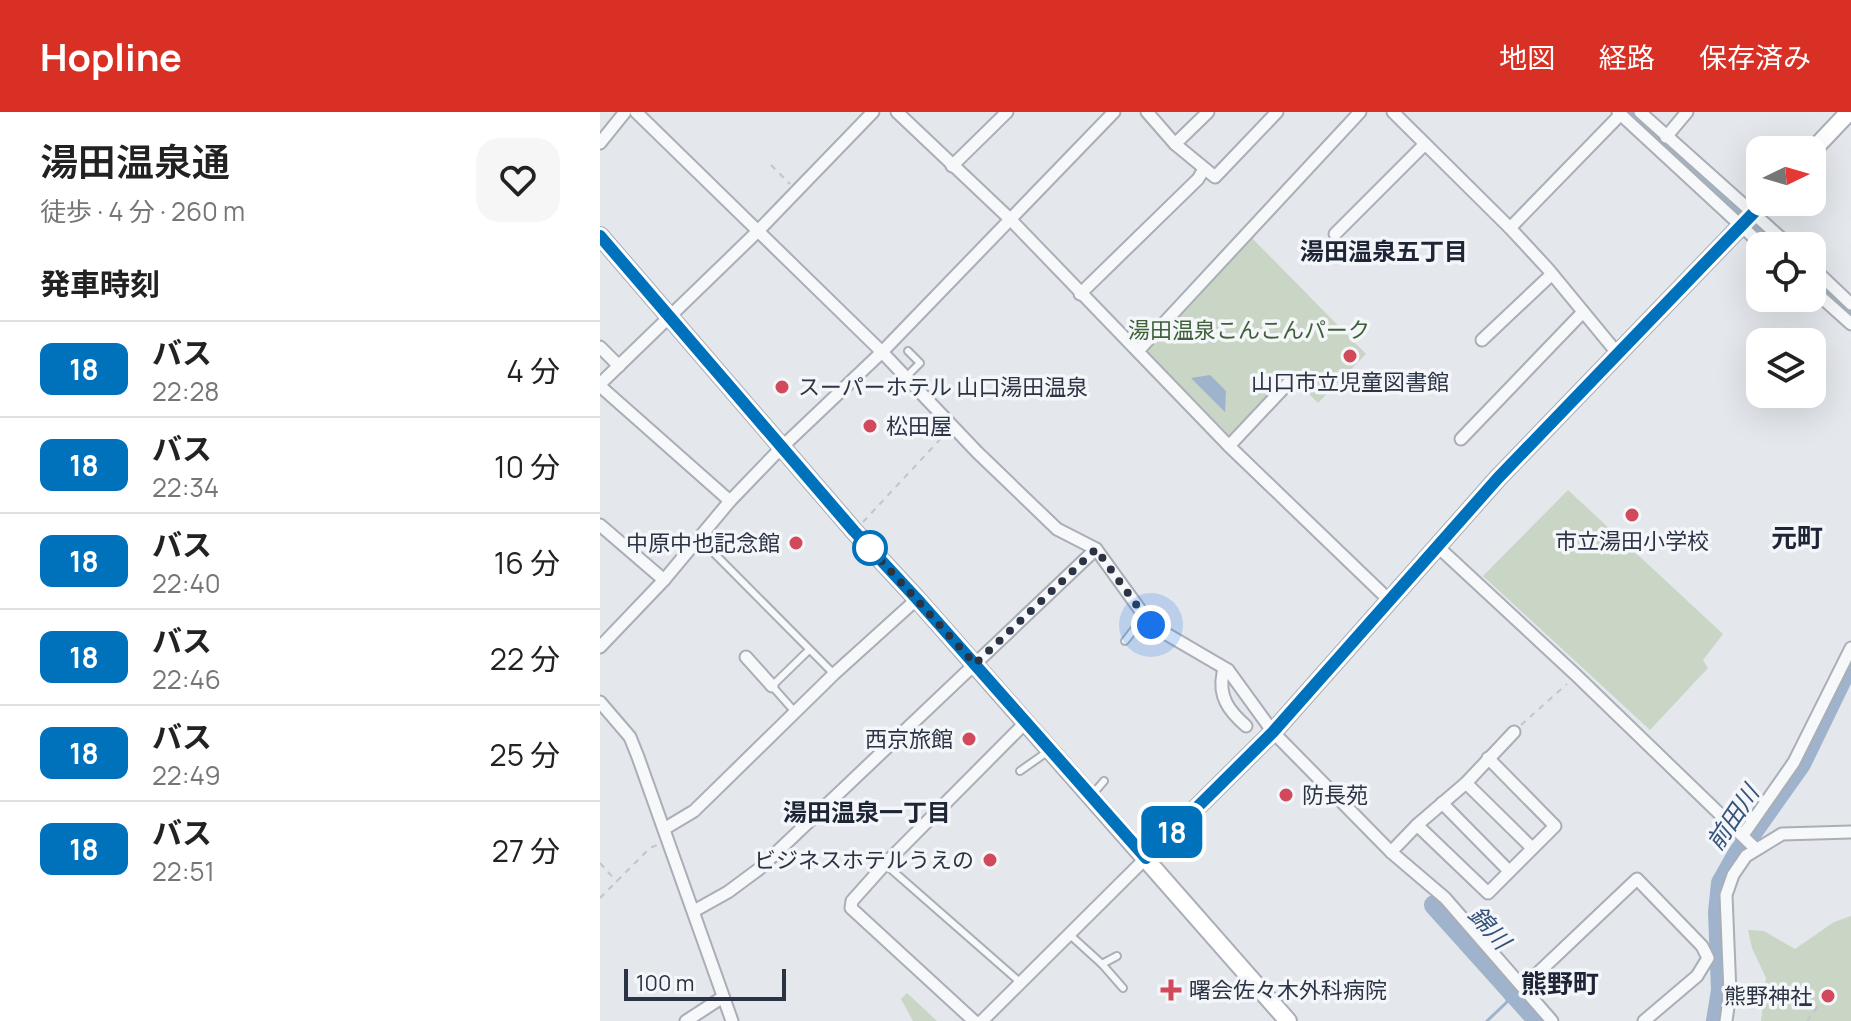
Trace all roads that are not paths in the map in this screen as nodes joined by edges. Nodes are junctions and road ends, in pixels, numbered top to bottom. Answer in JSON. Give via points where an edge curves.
{"nodes":[{"id":1,"x":625,"y":112,"type":"edge"},
{"id":2,"x":636,"y":112,"type":"edge"},
{"id":3,"x":873,"y":112,"type":"edge"},
{"id":4,"x":897,"y":112,"type":"edge"},
{"id":5,"x":1007,"y":112,"type":"edge"},
{"id":6,"x":1114,"y":112,"type":"edge"},
{"id":7,"x":1147,"y":112,"type":"edge"},
{"id":8,"x":1208,"y":112,"type":"edge"},
{"id":9,"x":1277,"y":112,"type":"edge"},
{"id":10,"x":1360,"y":112,"type":"edge"},
{"id":11,"x":1393,"y":112,"type":"edge"},
{"id":12,"x":1640,"y":112,"type":"edge"},
{"id":13,"x":1687,"y":112,"type":"edge"},
{"id":14,"x":1849,"y":112,"type":"edge"},
{"id":15,"x":1619,"y":113,"type":"edge"},
{"id":16,"x":1826,"y":136,"type":"edge"},
{"id":17,"x":1666,"y":137,"type":"junction"},
{"id":18,"x":600,"y":143,"type":"edge"},
{"id":19,"x":1175,"y":144,"type":"junction"},
{"id":20,"x":1425,"y":144,"type":"junction"},
{"id":21,"x":952,"y":166,"type":"junction"},
{"id":22,"x":1204,"y":169,"type":"junction"},
{"id":23,"x":1746,"y":197,"type":"edge"},
{"id":24,"x":1750,"y":216,"type":"edge"},
{"id":25,"x":1766,"y":216,"type":"edge"},
{"id":26,"x":1010,"y":219,"type":"junction"},
{"id":27,"x":1740,"y":226,"type":"junction"},
{"id":28,"x":1510,"y":228,"type":"junction"},
{"id":29,"x":757,"y":232,"type":"junction"},
{"id":30,"x":1747,"y":232,"type":"edge"},
{"id":31,"x":1779,"y":232,"type":"edge"},
{"id":32,"x":1335,"y":234,"type":"dead end"},
{"id":33,"x":600,"y":236,"type":"edge"},
{"id":34,"x":1552,"y":274,"type":"junction"},
{"id":35,"x":1826,"y":280,"type":"edge"},
{"id":36,"x":1080,"y":294,"type":"junction"},
{"id":37,"x":1826,"y":302,"type":"edge"},
{"id":38,"x":1851,"y":304,"type":"edge"},
{"id":39,"x":1583,"y":312,"type":"junction"},
{"id":40,"x":671,"y":316,"type":"junction"},
{"id":41,"x":1851,"y":324,"type":"edge"},
{"id":42,"x":1482,"y":340,"type":"dead end"},
{"id":43,"x":600,"y":347,"type":"edge"},
{"id":44,"x":908,"y":351,"type":"dead end"},
{"id":45,"x":1138,"y":351,"type":"junction"},
{"id":46,"x":882,"y":352,"type":"junction"},
{"id":47,"x":1618,"y":354,"type":"junction"},
{"id":48,"x":619,"y":366,"type":"junction"},
{"id":49,"x":906,"y":377,"type":"junction"},
{"id":50,"x":1293,"y":378,"type":"dead end"},
{"id":51,"x":600,"y":385,"type":"edge"},
{"id":52,"x":1461,"y":439,"type":"dead end"},
{"id":53,"x":1229,"y":446,"type":"junction"},
{"id":54,"x":782,"y":447,"type":"junction"},
{"id":55,"x":730,"y":501,"type":"junction"},
{"id":56,"x":600,"y":525,"type":"edge"},
{"id":57,"x":699,"y":538,"type":"junction"},
{"id":58,"x":1436,"y":545,"type":"junction"},
{"id":59,"x":1096,"y":549,"type":"junction"},
{"id":60,"x":664,"y":580,"type":"junction"},
{"id":61,"x":917,"y":599,"type":"junction"},
{"id":62,"x":1389,"y":600,"type":"junction"},
{"id":63,"x":1144,"y":617,"type":"junction"},
{"id":64,"x":1125,"y":641,"type":"dead end"},
{"id":65,"x":600,"y":647,"type":"edge"},
{"id":66,"x":1851,"y":648,"type":"edge"},
{"id":67,"x":809,"y":650,"type":"junction"},
{"id":68,"x":746,"y":657,"type":"dead end"},
{"id":69,"x":975,"y":664,"type":"junction"},
{"id":70,"x":1228,"y":670,"type":"junction"},
{"id":71,"x":834,"y":674,"type":"junction"},
{"id":72,"x":772,"y":686,"type":"junction"},
{"id":73,"x":600,"y":702,"type":"edge"},
{"id":74,"x":795,"y":712,"type":"junction"},
{"id":75,"x":1026,"y":722,"type":"junction"},
{"id":76,"x":1246,"y":726,"type":"dead end"},
{"id":77,"x":1273,"y":732,"type":"junction"},
{"id":78,"x":1514,"y":732,"type":"road end"},
{"id":79,"x":1050,"y":750,"type":"junction"},
{"id":80,"x":1488,"y":758,"type":"junction"},
{"id":81,"x":1020,"y":771,"type":"dead end"},
{"id":82,"x":1104,"y":781,"type":"dead end"},
{"id":83,"x":1466,"y":783,"type":"junction"},
{"id":84,"x":1091,"y":796,"type":"junction"},
{"id":85,"x":1442,"y":803,"type":"junction"},
{"id":86,"x":1417,"y":825,"type":"junction"},
{"id":87,"x":1851,"y":832,"type":"edge"},
{"id":88,"x":666,"y":834,"type":"junction"},
{"id":89,"x":1743,"y":835,"type":"junction"},
{"id":90,"x":1532,"y":848,"type":"junction"},
{"id":91,"x":1756,"y":849,"type":"junction"},
{"id":92,"x":1391,"y":852,"type":"junction"},
{"id":93,"x":1146,"y":858,"type":"junction"},
{"id":94,"x":885,"y":864,"type":"junction"},
{"id":95,"x":1509,"y":871,"type":"junction"},
{"id":96,"x":694,"y":911,"type":"junction"},
{"id":97,"x":1070,"y":935,"type":"junction"},
{"id":98,"x":1117,"y":956,"type":"dead end"},
{"id":99,"x":1102,"y":964,"type":"junction"},
{"id":100,"x":1021,"y":983,"type":"junction"},
{"id":101,"x":1523,"y":987,"type":"junction"},
{"id":102,"x":1123,"y":988,"type":"dead end"},
{"id":103,"x":723,"y":997,"type":"junction"},
{"id":104,"x":686,"y":1021,"type":"edge"},
{"id":105,"x":732,"y":1021,"type":"edge"},
{"id":106,"x":981,"y":1021,"type":"edge"},
{"id":107,"x":1288,"y":1021,"type":"edge"},
{"id":108,"x":1552,"y":1021,"type":"edge"},
{"id":109,"x":1644,"y":1021,"type":"edge"},
{"id":110,"x":1726,"y":1021,"type":"edge"}],
"edges":[{"from":1,"to":18,"type":"street"},
{"from":2,"to":29,"type":"street"},
{"from":3,"to":29,"type":"street"},
{"from":4,"to":21,"type":"street"},
{"from":5,"to":21,"type":"street"},
{"from":6,"to":26,"type":"street"},
{"from":7,"to":19,"type":"street"},
{"from":8,"to":19,"type":"street"},
{"from":9,"to":22,"type":"street","via":[[1215,177]]},
{"from":10,"to":45,"type":"street"},
{"from":11,"to":20,"type":"street"},
{"from":12,"to":17,"type":"street"},
{"from":13,"to":17,"type":"street"},
{"from":14,"to":16,"type":"main road"},
{"from":15,"to":27,"type":"street"},
{"from":15,"to":28,"type":"street"},
{"from":17,"to":23,"type":"street"},
{"from":19,"to":22,"type":"street"},
{"from":20,"to":28,"type":"street"},
{"from":20,"to":32,"type":"street"},
{"from":21,"to":26,"type":"street"},
{"from":22,"to":36,"type":"street"},
{"from":24,"to":27,"type":"main road"},
{"from":25,"to":31,"type":"street"},
{"from":26,"to":36,"type":"street"},
{"from":26,"to":46,"type":"street"},
{"from":27,"to":30,"type":"street"},
{"from":27,"to":47,"type":"main road"},
{"from":28,"to":34,"type":"street"},
{"from":29,"to":40,"type":"street"},
{"from":29,"to":46,"type":"street"},
{"from":33,"to":40,"type":"main road"},
{"from":34,"to":39,"type":"street"},
{"from":34,"to":42,"type":"street"},
{"from":35,"to":38,"type":"street"},
{"from":36,"to":45,"type":"street"},
{"from":37,"to":41,"type":"street"},
{"from":39,"to":47,"type":"street"},
{"from":39,"to":52,"type":"street"},
{"from":40,"to":48,"type":"street"},
{"from":40,"to":54,"type":"main road"},
{"from":43,"to":48,"type":"street"},
{"from":44,"to":49,"type":"lane","via":[[920,363]]},
{"from":45,"to":53,"type":"street"},
{"from":46,"to":49,"type":"street"},
{"from":46,"to":54,"type":"street"},
{"from":47,"to":58,"type":"main road"},
{"from":48,"to":51,"type":"street"},
{"from":49,"to":59,"type":"street","via":[[1057,529]]},
{"from":50,"to":53,"type":"street"},
{"from":51,"to":55,"type":"street"},
{"from":53,"to":62,"type":"street"},
{"from":54,"to":55,"type":"street"},
{"from":54,"to":61,"type":"main road"},
{"from":55,"to":57,"type":"street"},
{"from":56,"to":60,"type":"street"},
{"from":57,"to":60,"type":"street"},
{"from":57,"to":67,"type":"lane"},
{"from":58,"to":62,"type":"main road"},
{"from":58,"to":89,"type":"street"},
{"from":59,"to":63,"type":"street"},
{"from":59,"to":69,"type":"street"},
{"from":60,"to":65,"type":"street"},
{"from":61,"to":69,"type":"main road"},
{"from":61,"to":71,"type":"street"},
{"from":62,"to":77,"type":"main road"},
{"from":63,"to":64,"type":"lane"},
{"from":63,"to":70,"type":"street"},
{"from":66,"to":89,"type":"street","via":[[1785,778]]},
{"from":67,"to":71,"type":"lane"},
{"from":67,"to":72,"type":"lane"},
{"from":68,"to":72,"type":"street"},
{"from":69,"to":75,"type":"main road"},
{"from":69,"to":96,"type":"street","via":[[759,869]]},
{"from":70,"to":76,"type":"street","via":[[1221,684],[1224,702]]},
{"from":70,"to":77,"type":"street"},
{"from":71,"to":74,"type":"street"},
{"from":72,"to":74,"type":"lane"},
{"from":73,"to":88,"type":"street","via":[[630,737]]},
{"from":74,"to":88,"type":"street"},
{"from":75,"to":79,"type":"main road"},
{"from":75,"to":94,"type":"street"},
{"from":77,"to":92,"type":"street"},
{"from":77,"to":93,"type":"main road"},
{"from":78,"to":80,"type":"street"},
{"from":79,"to":81,"type":"lane"},
{"from":79,"to":84,"type":"main road"},
{"from":80,"to":83,"type":"street"},
{"from":80,"to":90,"type":"street","via":[[1555,826]]},
{"from":82,"to":84,"type":"lane"},
{"from":83,"to":85,"type":"street"},
{"from":83,"to":90,"type":"street"},
{"from":84,"to":93,"type":"main road"},
{"from":85,"to":86,"type":"street"},
{"from":85,"to":95,"type":"street"},
{"from":86,"to":92,"type":"street"},
{"from":86,"to":95,"type":"street","via":[[1488,893]]},
{"from":87,"to":91,"type":"street","via":[[1782,834]]},
{"from":88,"to":96,"type":"street"},
{"from":89,"to":91,"type":"street"},
{"from":90,"to":95,"type":"street"},
{"from":91,"to":110,"type":"street","via":[[1740,865],[1726,895]]},
{"from":92,"to":101,"type":"street","via":[[1445,898]]},
{"from":93,"to":97,"type":"street"},
{"from":93,"to":107,"type":"main road"},
{"from":94,"to":100,"type":"lane"},
{"from":94,"to":106,"type":"street","via":[[851,908]]},
{"from":96,"to":103,"type":"street"},
{"from":97,"to":99,"type":"lane"},
{"from":97,"to":100,"type":"street"},
{"from":98,"to":99,"type":"lane"},
{"from":99,"to":102,"type":"lane"},
{"from":100,"to":106,"type":"street"},
{"from":101,"to":108,"type":"street"},
{"from":101,"to":109,"type":"street","via":[[1637,879],[1708,958],[1697,976]]},
{"from":103,"to":104,"type":"street"},
{"from":103,"to":105,"type":"street"}]}
